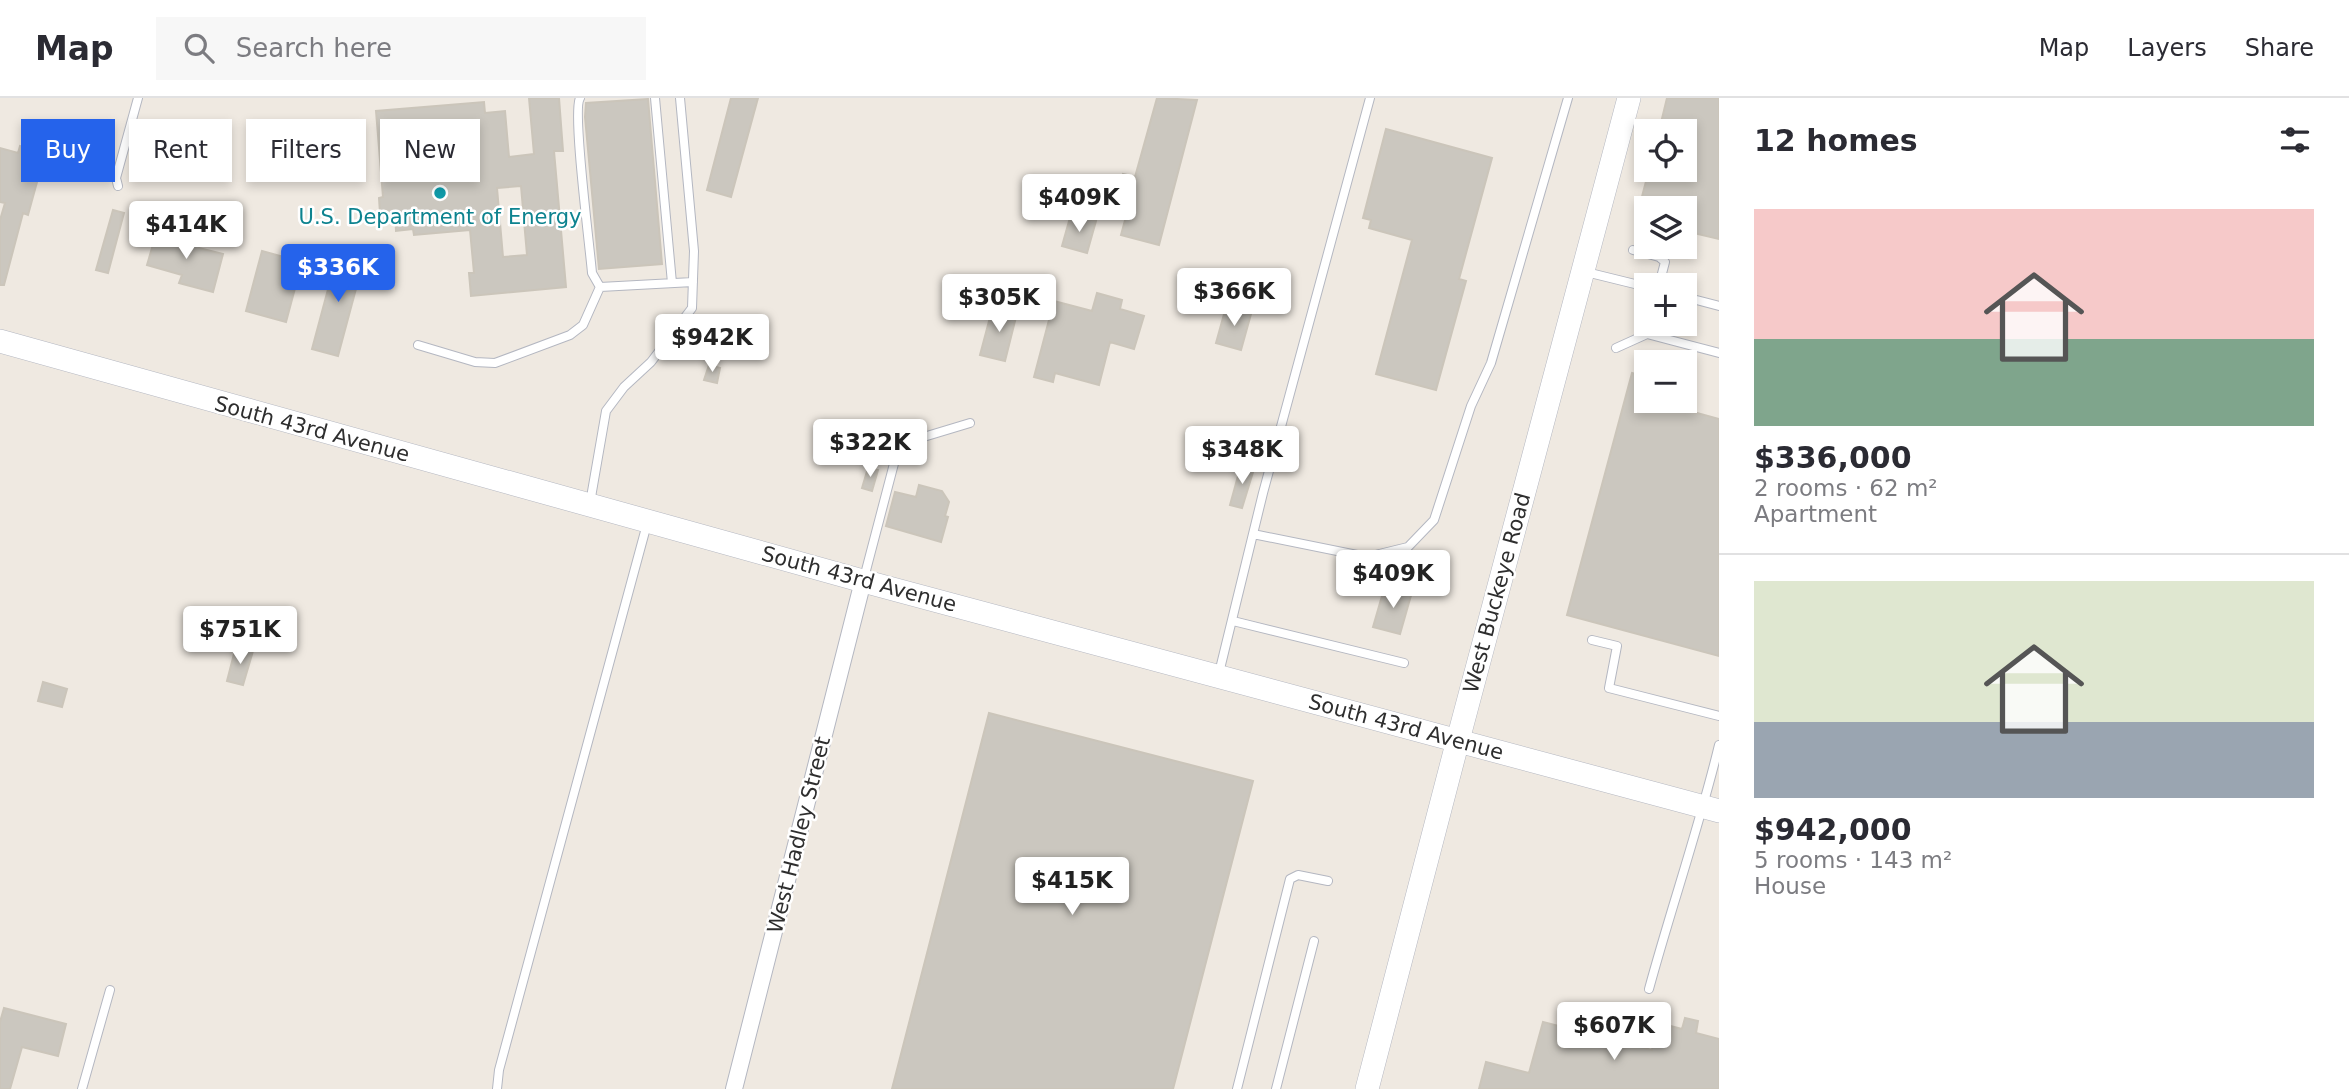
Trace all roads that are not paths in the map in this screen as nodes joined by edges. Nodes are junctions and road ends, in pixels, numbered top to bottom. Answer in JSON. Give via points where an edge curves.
{"nodes":[{"id":1,"x":138,"y":98,"type":"edge"},
{"id":2,"x":580,"y":98,"type":"edge"},
{"id":3,"x":654,"y":98,"type":"edge"},
{"id":4,"x":680,"y":98,"type":"edge"},
{"id":5,"x":1370,"y":98,"type":"edge"},
{"id":6,"x":1568,"y":98,"type":"edge"},
{"id":7,"x":1629,"y":98,"type":"edge"},
{"id":8,"x":118,"y":186,"type":"dead end"},
{"id":9,"x":1633,"y":250,"type":"dead end"},
{"id":10,"x":1583,"y":272,"type":"junction"},
{"id":11,"x":1662,"y":273,"type":"edge"},
{"id":12,"x":693,"y":282,"type":"junction"},
{"id":13,"x":672,"y":283,"type":"junction"},
{"id":14,"x":1634,"y":284,"type":"edge"},
{"id":15,"x":600,"y":287,"type":"junction"},
{"id":16,"x":1697,"y":301,"type":"edge"},
{"id":17,"x":1719,"y":306,"type":"edge"},
{"id":18,"x":0,"y":341,"type":"edge"},
{"id":19,"x":418,"y":345,"type":"dead end"},
{"id":20,"x":1616,"y":348,"type":"dead end"},
{"id":21,"x":1719,"y":354,"type":"edge"},
{"id":22,"x":970,"y":423,"type":"dead end"},
{"id":23,"x":589,"y":506,"type":"junction"},
{"id":24,"x":647,"y":522,"type":"junction"},
{"id":25,"x":1253,"y":534,"type":"junction"},
{"id":26,"x":863,"y":581,"type":"junction"},
{"id":27,"x":1233,"y":621,"type":"junction"},
{"id":28,"x":1592,"y":640,"type":"dead end"},
{"id":29,"x":1404,"y":663,"type":"dead end"},
{"id":30,"x":1218,"y":676,"type":"junction"},
{"id":31,"x":1719,"y":716,"type":"edge"},
{"id":32,"x":1458,"y":740,"type":"junction"},
{"id":33,"x":1719,"y":745,"type":"edge"},
{"id":34,"x":1711,"y":809,"type":"edge"},
{"id":35,"x":1328,"y":881,"type":"dead end"},
{"id":36,"x":1314,"y":941,"type":"dead end"},
{"id":37,"x":1649,"y":989,"type":"dead end"},
{"id":38,"x":110,"y":990,"type":"dead end"},
{"id":39,"x":82,"y":1089,"type":"edge"},
{"id":40,"x":497,"y":1089,"type":"edge"},
{"id":41,"x":734,"y":1089,"type":"edge"},
{"id":42,"x":1237,"y":1089,"type":"edge"},
{"id":43,"x":1276,"y":1089,"type":"edge"},
{"id":44,"x":1367,"y":1089,"type":"edge"}],
"edges":[{"from":1,"to":8,"type":"lane","via":[[116,178]]},
{"from":2,"to":15,"type":"lane","via":[[578,131],[592,272]]},
{"from":3,"to":13,"type":"lane"},
{"from":4,"to":12,"type":"lane"},
{"from":5,"to":25,"type":"lane"},
{"from":6,"to":25,"type":"lane","via":[[1491,363],[1471,407],[1434,520],[1408,547],[1367,557]]},
{"from":7,"to":10,"type":"main road","name":"West Buckeye Road"},
{"from":9,"to":11,"type":"lane","via":[[1659,257],[1665,262]]},
{"from":10,"to":14,"type":"lane"},
{"from":10,"to":32,"type":"main road","name":"West Buckeye Road"},
{"from":12,"to":13,"type":"lane"},
{"from":12,"to":23,"type":"lane","via":[[692,308],[606,411]]},
{"from":13,"to":15,"type":"lane"},
{"from":15,"to":19,"type":"lane","via":[[583,325],[570,335],[495,363],[475,362]]},
{"from":16,"to":17,"type":"lane"},
{"from":18,"to":23,"type":"main road","name":"South 43rd Avenue"},
{"from":20,"to":21,"type":"lane","via":[[1647,334]]},
{"from":22,"to":26,"type":"lane","via":[[907,442],[896,456]]},
{"from":23,"to":24,"type":"main road","name":"South 43rd Avenue"},
{"from":24,"to":26,"type":"main road","name":"South 43rd Avenue"},
{"from":24,"to":40,"type":"lane"},
{"from":25,"to":27,"type":"lane"},
{"from":26,"to":30,"type":"main road","name":"South 43rd Avenue"},
{"from":26,"to":41,"type":"street","name":"West Hadley Street"},
{"from":27,"to":29,"type":"lane"},
{"from":27,"to":30,"type":"lane"},
{"from":28,"to":31,"type":"lane","via":[[1618,646],[1609,688]]},
{"from":30,"to":32,"type":"main road","name":"South 43rd Avenue"},
{"from":32,"to":34,"type":"main road","name":"South 43rd Avenue"},
{"from":32,"to":44,"type":"main road","name":"West Buckeye Road"},
{"from":33,"to":34,"type":"lane"},
{"from":34,"to":37,"type":"lane","via":[[1674,898]]},
{"from":35,"to":42,"type":"lane","via":[[1298,875],[1290,879]]},
{"from":36,"to":43,"type":"lane"},
{"from":38,"to":39,"type":"lane"}]}
